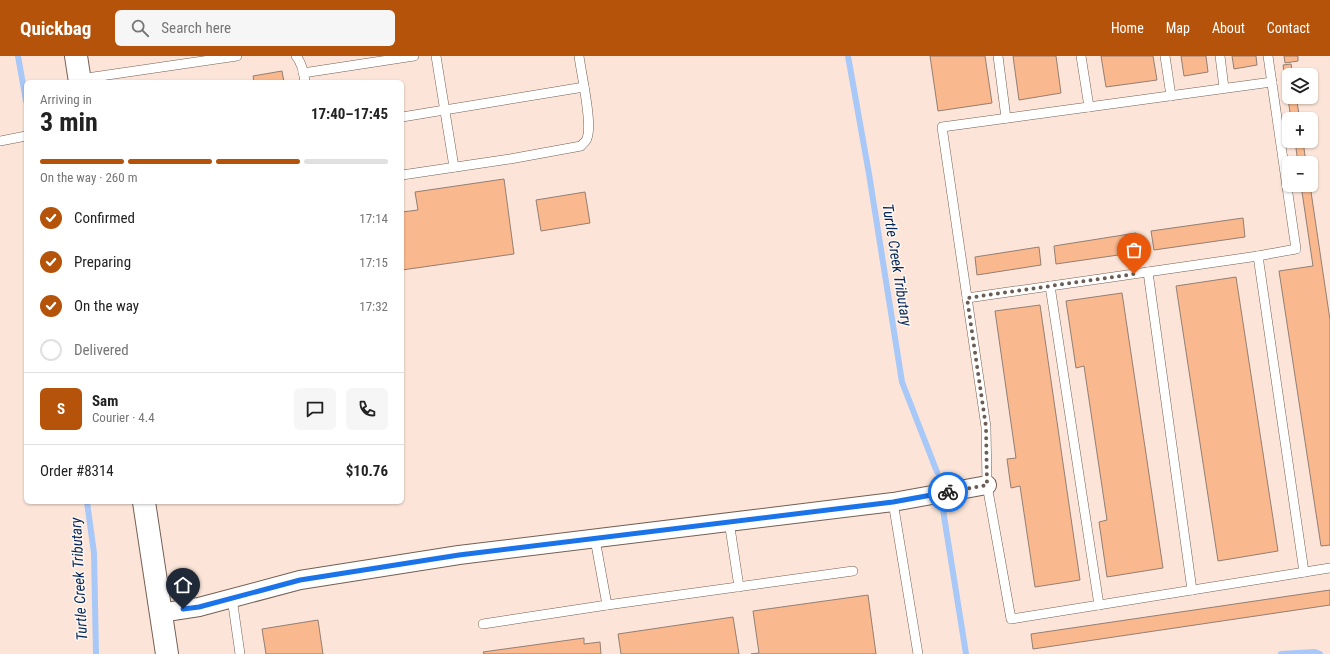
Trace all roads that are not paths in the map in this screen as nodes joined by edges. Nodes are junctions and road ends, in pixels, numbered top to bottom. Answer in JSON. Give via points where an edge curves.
{"nodes":[{"id":1,"x":76,"y":56,"type":"edge"},
{"id":2,"x":237,"y":56,"type":"edge"},
{"id":3,"x":296,"y":56,"type":"edge"},
{"id":4,"x":414,"y":56,"type":"edge"},
{"id":5,"x":436,"y":56,"type":"edge"},
{"id":6,"x":579,"y":56,"type":"edge"},
{"id":7,"x":998,"y":56,"type":"edge"},
{"id":8,"x":1081,"y":56,"type":"edge"},
{"id":9,"x":1165,"y":56,"type":"edge"},
{"id":10,"x":1220,"y":56,"type":"edge"},
{"id":11,"x":1268,"y":56,"type":"edge"},
{"id":12,"x":304,"y":77,"type":"edge"},
{"id":13,"x":80,"y":80,"type":"edge"},
{"id":14,"x":1272,"y":82,"type":"junction"},
{"id":15,"x":584,"y":87,"type":"junction"},
{"id":16,"x":1224,"y":88,"type":"junction"},
{"id":17,"x":1171,"y":96,"type":"junction"},
{"id":18,"x":1088,"y":107,"type":"junction"},
{"id":19,"x":445,"y":110,"type":"junction"},
{"id":20,"x":404,"y":117,"type":"edge"},
{"id":21,"x":1006,"y":118,"type":"junction"},
{"id":22,"x":24,"y":136,"type":"edge"},
{"id":23,"x":0,"y":141,"type":"edge"},
{"id":24,"x":454,"y":167,"type":"junction"},
{"id":25,"x":404,"y":175,"type":"edge"},
{"id":26,"x":1258,"y":256,"type":"junction"},
{"id":27,"x":1148,"y":272,"type":"junction"},
{"id":28,"x":1050,"y":286,"type":"junction"},
{"id":29,"x":967,"y":298,"type":"junction"},
{"id":30,"x":987,"y":485,"type":"junction"},
{"id":31,"x":893,"y":502,"type":"junction"},
{"id":32,"x":144,"y":504,"type":"edge"},
{"id":33,"x":729,"y":521,"type":"junction"},
{"id":34,"x":595,"y":539,"type":"junction"},
{"id":35,"x":1330,"y":568,"type":"edge"},
{"id":36,"x":853,"y":571,"type":"dead end"},
{"id":37,"x":1304,"y":572,"type":"junction"},
{"id":38,"x":739,"y":587,"type":"junction"},
{"id":39,"x":1192,"y":590,"type":"junction"},
{"id":40,"x":232,"y":598,"type":"junction"},
{"id":41,"x":607,"y":605,"type":"junction"},
{"id":42,"x":1099,"y":605,"type":"junction"},
{"id":43,"x":160,"y":612,"type":"junction"},
{"id":44,"x":484,"y":624,"type":"dead end"},
{"id":45,"x":167,"y":654,"type":"edge"},
{"id":46,"x":240,"y":654,"type":"edge"},
{"id":47,"x":918,"y":654,"type":"edge"}],
"edges":[{"from":1,"to":13,"type":"highway"},
{"from":2,"to":13,"type":"lane"},
{"from":3,"to":12,"type":"lane"},
{"from":4,"to":12,"type":"lane"},
{"from":5,"to":19,"type":"lane"},
{"from":6,"to":15,"type":"lane"},
{"from":7,"to":21,"type":"lane"},
{"from":8,"to":18,"type":"lane"},
{"from":9,"to":17,"type":"lane"},
{"from":10,"to":16,"type":"lane"},
{"from":11,"to":14,"type":"lane"},
{"from":14,"to":16,"type":"lane"},
{"from":14,"to":26,"type":"lane","via":[[1296,249]]},
{"from":15,"to":19,"type":"lane"},
{"from":15,"to":24,"type":"lane","via":[[589,129],[587,139],[581,146]]},
{"from":16,"to":17,"type":"lane"},
{"from":17,"to":18,"type":"lane"},
{"from":18,"to":21,"type":"lane"},
{"from":19,"to":20,"type":"lane"},
{"from":19,"to":24,"type":"lane"},
{"from":21,"to":29,"type":"lane","via":[[942,127]]},
{"from":22,"to":23,"type":"lane"},
{"from":24,"to":25,"type":"lane"},
{"from":26,"to":27,"type":"lane"},
{"from":26,"to":37,"type":"lane"},
{"from":27,"to":28,"type":"lane"},
{"from":27,"to":39,"type":"lane"},
{"from":28,"to":29,"type":"lane"},
{"from":28,"to":42,"type":"lane"},
{"from":29,"to":30,"type":"lane","via":[[986,427]]},
{"from":30,"to":31,"type":"street"},
{"from":30,"to":42,"type":"lane","via":[[1011,619]]},
{"from":31,"to":33,"type":"street"},
{"from":31,"to":47,"type":"lane"},
{"from":32,"to":43,"type":"highway"},
{"from":33,"to":34,"type":"street"},
{"from":33,"to":38,"type":"lane"},
{"from":34,"to":40,"type":"street","via":[[459,555],[300,580]]},
{"from":34,"to":41,"type":"lane"},
{"from":35,"to":37,"type":"lane"},
{"from":36,"to":38,"type":"lane"},
{"from":37,"to":39,"type":"lane"},
{"from":38,"to":41,"type":"lane"},
{"from":39,"to":42,"type":"lane"},
{"from":40,"to":43,"type":"street","via":[[199,607]]},
{"from":40,"to":46,"type":"lane"},
{"from":41,"to":44,"type":"lane"},
{"from":43,"to":45,"type":"highway"}]}
